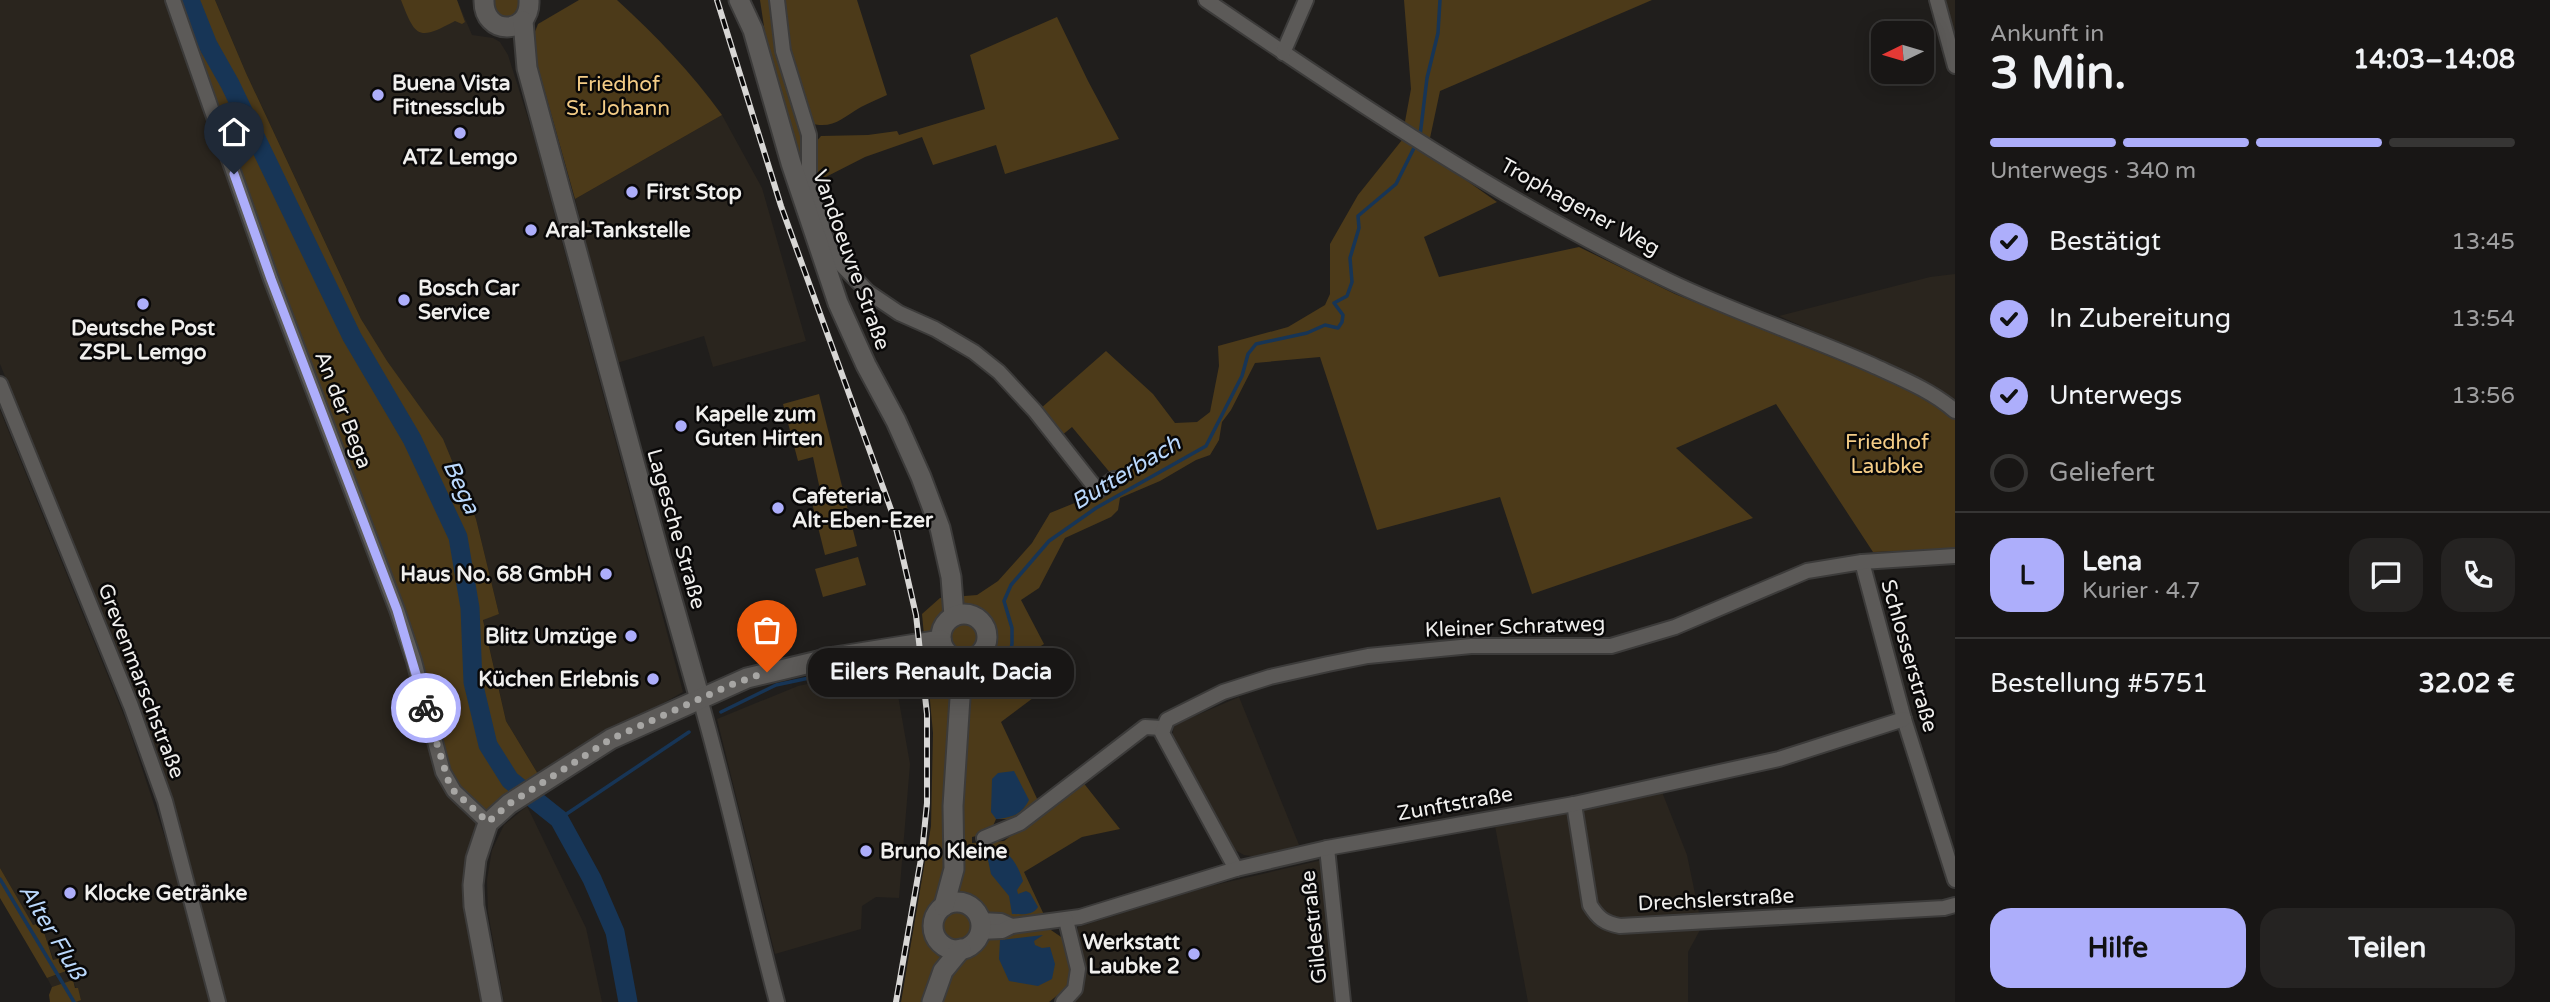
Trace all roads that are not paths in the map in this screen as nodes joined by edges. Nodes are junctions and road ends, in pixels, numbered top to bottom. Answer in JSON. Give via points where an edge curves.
{"nodes":[{"id":1,"x":173,"y":0,"type":"edge"},
{"id":2,"x":739,"y":0,"type":"edge"},
{"id":3,"x":754,"y":0,"type":"edge"},
{"id":4,"x":777,"y":0,"type":"edge"},
{"id":5,"x":1206,"y":0,"type":"edge"},
{"id":6,"x":1306,"y":0,"type":"edge"},
{"id":7,"x":1937,"y":0,"type":"edge"},
{"id":8,"x":481,"y":3,"type":"edge"},
{"id":9,"x":525,"y":11,"type":"edge"},
{"id":10,"x":753,"y":30,"type":"junction"},
{"id":11,"x":1283,"y":53,"type":"junction"},
{"id":12,"x":1955,"y":66,"type":"edge"},
{"id":13,"x":0,"y":384,"type":"edge"},
{"id":14,"x":1955,"y":411,"type":"edge"},
{"id":15,"x":1114,"y":479,"type":"dead end"},
{"id":16,"x":1955,"y":556,"type":"edge"},
{"id":17,"x":1861,"y":562,"type":"junction"},
{"id":18,"x":951,"y":577,"type":"junction"},
{"id":19,"x":954,"y":616,"type":"junction"},
{"id":20,"x":974,"y":616,"type":"junction"},
{"id":21,"x":955,"y":652,"type":"junction"},
{"id":22,"x":700,"y":699,"type":"junction"},
{"id":23,"x":1905,"y":719,"type":"junction"},
{"id":24,"x":1162,"y":728,"type":"junction"},
{"id":25,"x":1573,"y":804,"type":"junction"},
{"id":26,"x":488,"y":822,"type":"junction"},
{"id":27,"x":984,"y":838,"type":"dead end"},
{"id":28,"x":1327,"y":848,"type":"junction"},
{"id":29,"x":954,"y":869,"type":"junction"},
{"id":30,"x":1236,"y":869,"type":"junction"},
{"id":31,"x":1955,"y":880,"type":"edge"},
{"id":32,"x":966,"y":904,"type":"junction"},
{"id":33,"x":1955,"y":905,"type":"edge"},
{"id":34,"x":944,"y":906,"type":"junction"},
{"id":35,"x":1066,"y":920,"type":"junction"},
{"id":36,"x":980,"y":926,"type":"junction"},
{"id":37,"x":940,"y":942,"type":"junction"},
{"id":38,"x":961,"y":949,"type":"junction"},
{"id":39,"x":943,"y":971,"type":"junction"},
{"id":40,"x":218,"y":1002,"type":"edge"},
{"id":41,"x":492,"y":1002,"type":"edge"},
{"id":42,"x":777,"y":1002,"type":"edge"},
{"id":43,"x":932,"y":1002,"type":"edge"},
{"id":44,"x":1063,"y":1002,"type":"edge"},
{"id":45,"x":1343,"y":1002,"type":"edge"}],
"edges":[{"from":1,"to":26,"type":"street","name":"An der Bega","via":[[271,279],[397,610],[443,772],[454,791]]},
{"from":2,"to":10,"type":"street","name":"Vandoeuvre Straße"},
{"from":3,"to":10,"type":"street","name":"Vandoeuvre Straße"},
{"from":4,"to":15,"type":"street","via":[[783,51],[809,135],[809,181],[833,256],[868,292],[974,352],[999,372],[1098,491]]},
{"from":5,"to":11,"type":"street","name":"Trophagener Weg"},
{"from":6,"to":11,"type":"street"},
{"from":7,"to":12,"type":"street"},
{"from":8,"to":9,"type":"street","via":[[491,21]]},
{"from":9,"to":22,"type":"street","name":"Lagesche Straße","via":[[527,68]]},
{"from":10,"to":18,"type":"street","name":"Vandoeuvre Straße","via":[[838,303],[922,477]]},
{"from":11,"to":14,"type":"street","name":"Trophagener Weg","via":[[1399,130],[1590,242],[1669,281],[1911,383]]},
{"from":13,"to":40,"type":"street","name":"Grevenmarschstraße","via":[[165,801]]},
{"from":16,"to":17,"type":"street","name":"Kleiner Schratweg"},
{"from":17,"to":23,"type":"street","name":"Schlosserstraße"},
{"from":17,"to":24,"type":"street","name":"Kleiner Schratweg","via":[[1807,572],[1675,627],[1611,646],[1471,646],[1368,656],[1269,677],[1214,696],[1167,720]]},
{"from":18,"to":19,"type":"street","name":"Vandoeuvre Straße"},
{"from":18,"to":20,"type":"street","name":"Vandoeuvre Straße"},
{"from":19,"to":20,"type":"street"},
{"from":19,"to":21,"type":"street","via":[[946,624]]},
{"from":20,"to":21,"type":"street","via":[[984,625],[987,639],[982,652]]},
{"from":21,"to":22,"type":"street","via":[[847,654],[747,678]]},
{"from":21,"to":29,"type":"street","via":[[960,698]]},
{"from":22,"to":26,"type":"street","via":[[611,739]]},
{"from":22,"to":42,"type":"street","name":"Lagesche Straße"},
{"from":23,"to":25,"type":"street","name":"Zunftstraße","via":[[1779,759]]},
{"from":23,"to":31,"type":"street","name":"Schlosserstraße"},
{"from":24,"to":27,"type":"street","name":"Kleiner Schratweg","via":[[1145,727],[1020,823]]},
{"from":24,"to":30,"type":"street"},
{"from":25,"to":28,"type":"street","name":"Zunftstraße"},
{"from":25,"to":33,"type":"street","name":"Drechslerstraße","via":[[1590,905],[1607,923],[1620,926]]},
{"from":26,"to":41,"type":"street","via":[[476,859],[474,906]]},
{"from":28,"to":30,"type":"street","name":"Zunftstraße"},
{"from":28,"to":45,"type":"street","name":"Gildestraße"},
{"from":29,"to":32,"type":"street"},
{"from":29,"to":34,"type":"street"},
{"from":30,"to":35,"type":"street","name":"Zunftstraße"},
{"from":32,"to":34,"type":"street"},
{"from":32,"to":36,"type":"street","via":[[975,910]]},
{"from":34,"to":37,"type":"street","via":[[934,923]]},
{"from":35,"to":36,"type":"street","name":"Zunftstraße","via":[[1012,926],[1002,932]]},
{"from":35,"to":44,"type":"street","via":[[1078,969],[1075,989]]},
{"from":36,"to":38,"type":"street","via":[[973,943]]},
{"from":37,"to":38,"type":"street"},
{"from":37,"to":39,"type":"street"},
{"from":38,"to":39,"type":"street"},
{"from":39,"to":43,"type":"street"}]}
